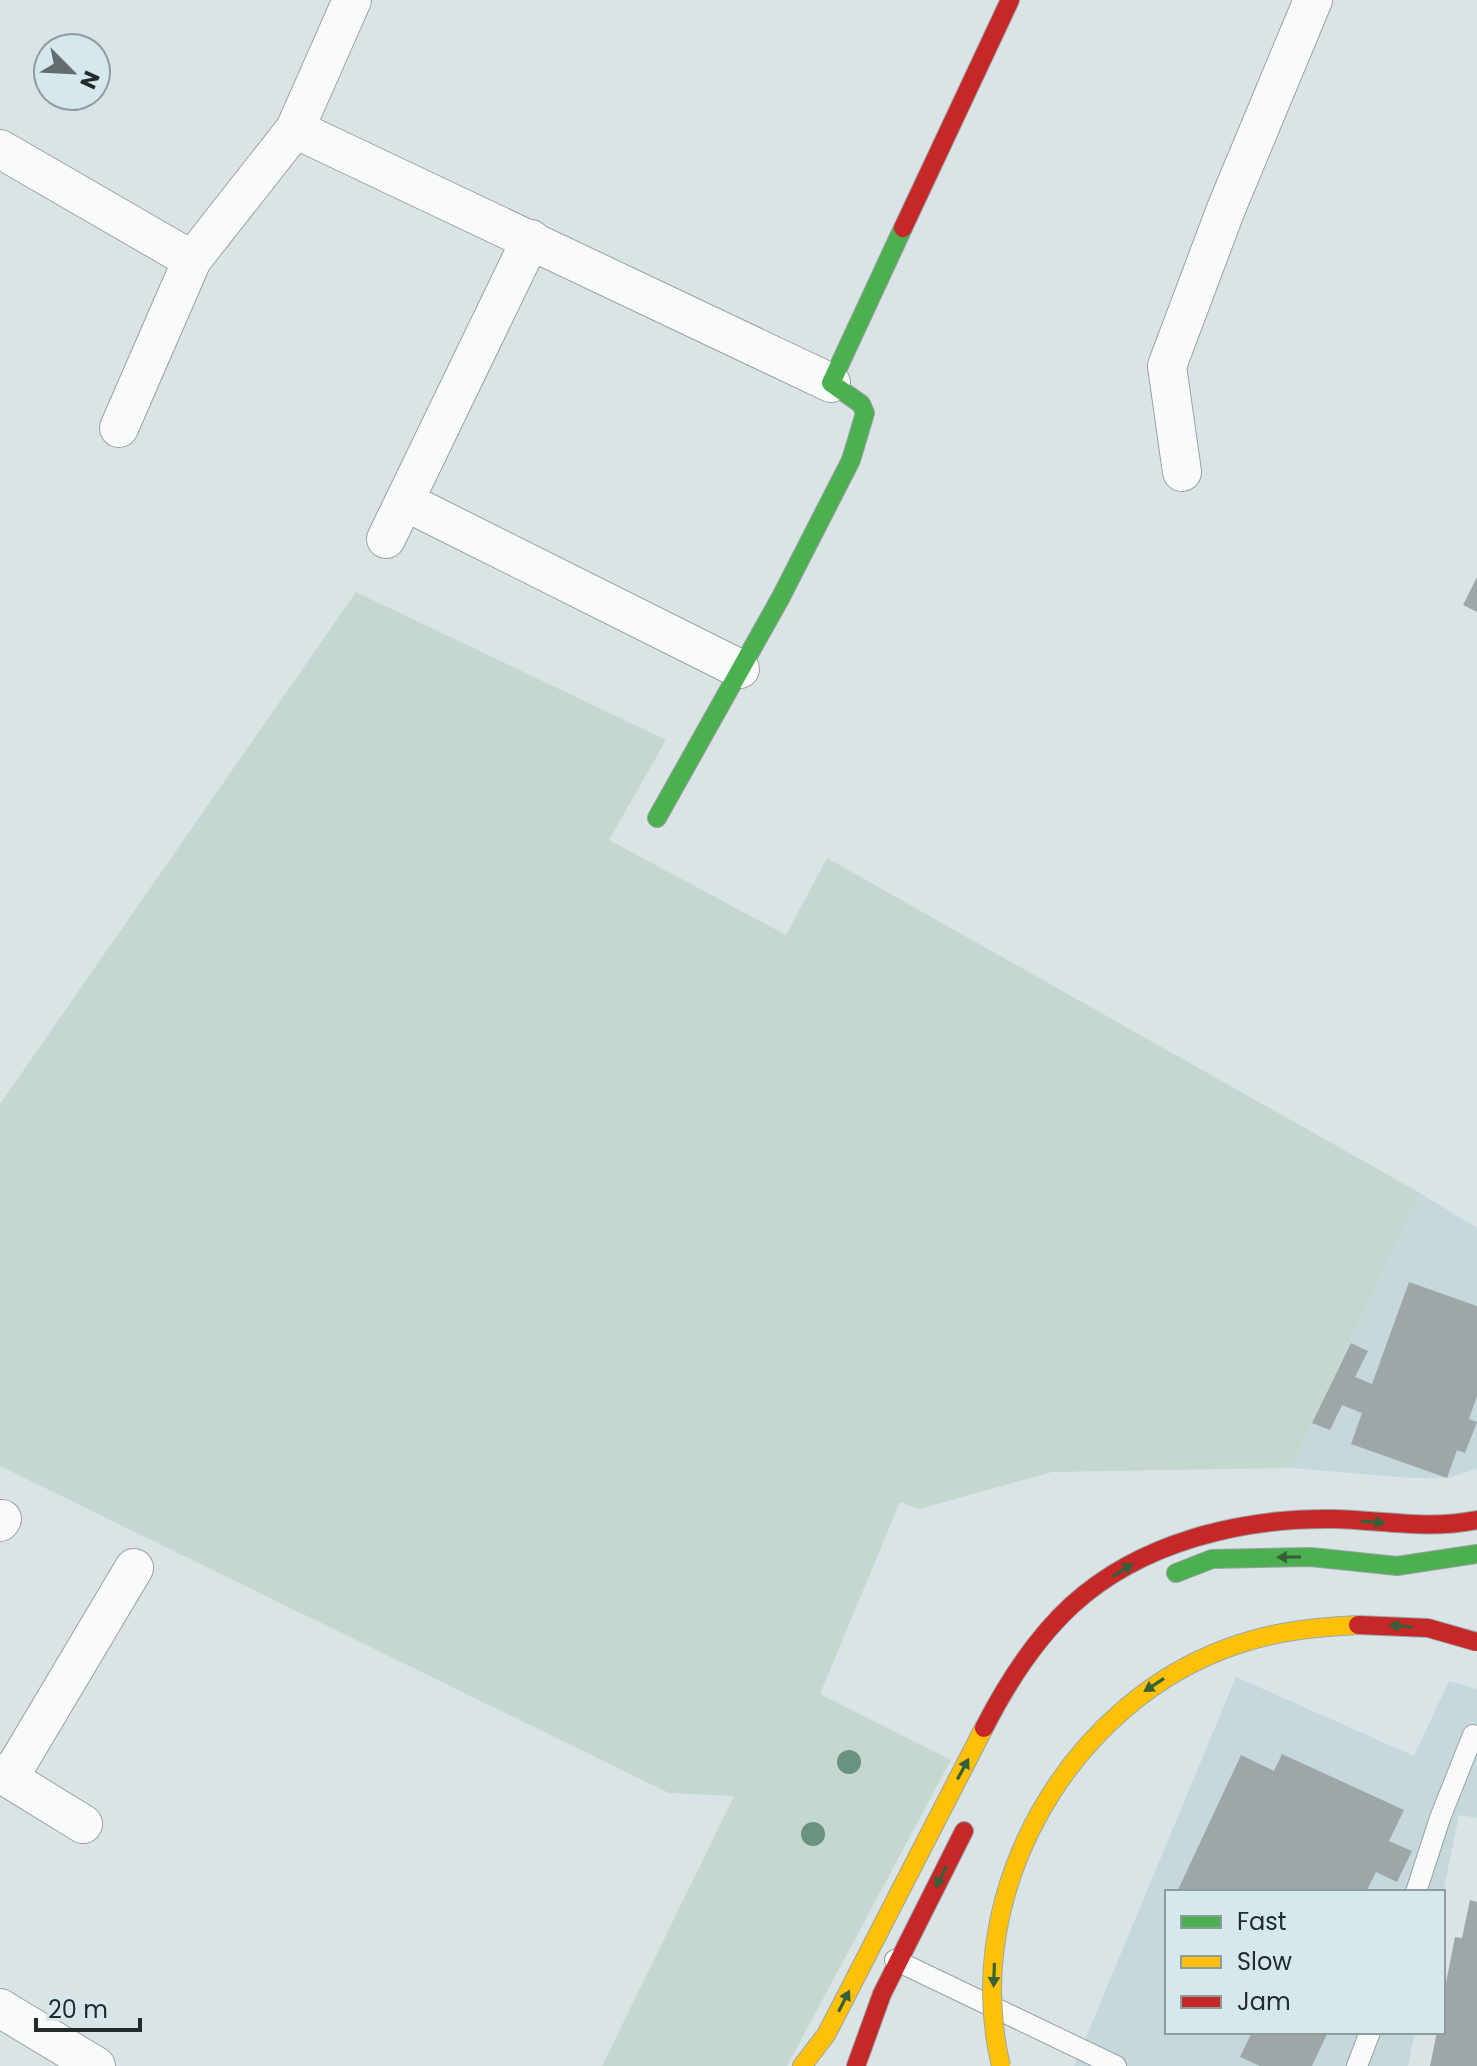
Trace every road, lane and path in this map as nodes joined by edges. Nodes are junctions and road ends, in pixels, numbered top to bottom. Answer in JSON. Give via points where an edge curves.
{"nodes":[{"id":1,"x":352,"y":0,"type":"edge"},
{"id":2,"x":1010,"y":0,"type":"edge"},
{"id":3,"x":1313,"y":0,"type":"edge"},
{"id":4,"x":295,"y":129,"type":"junction"},
{"id":5,"x":0,"y":149,"type":"edge"},
{"id":6,"x":531,"y":239,"type":"junction"},
{"id":7,"x":192,"y":260,"type":"junction"},
{"id":8,"x":831,"y":383,"type":"junction"},
{"id":9,"x":119,"y":428,"type":"dead end"},
{"id":10,"x":1182,"y":472,"type":"dead end"},
{"id":11,"x":404,"y":501,"type":"junction"},
{"id":12,"x":386,"y":539,"type":"dead end"},
{"id":13,"x":740,"y":669,"type":"junction"},
{"id":14,"x":657,"y":818,"type":"dead end"},
{"id":15,"x":1477,"y":1520,"type":"edge"},
{"id":16,"x":1477,"y":1554,"type":"edge"},
{"id":17,"x":134,"y":1568,"type":"dead end"},
{"id":18,"x":1154,"y":1582,"type":"dead end"},
{"id":19,"x":1477,"y":1642,"type":"edge"},
{"id":20,"x":1473,"y":1735,"type":"dead end"},
{"id":21,"x":4,"y":1776,"type":"edge"},
{"id":22,"x":970,"y":1816,"type":"dead end"},
{"id":23,"x":83,"y":1824,"type":"dead end"},
{"id":24,"x":1417,"y":1890,"type":"edge"},
{"id":25,"x":871,"y":1946,"type":"junction"},
{"id":26,"x":898,"y":1962,"type":"junction"},
{"id":27,"x":0,"y":2008,"type":"edge"},
{"id":28,"x":1369,"y":2034,"type":"edge"},
{"id":29,"x":96,"y":2066,"type":"edge"},
{"id":30,"x":802,"y":2066,"type":"edge"},
{"id":31,"x":856,"y":2066,"type":"edge"},
{"id":32,"x":1001,"y":2066,"type":"edge"},
{"id":33,"x":1116,"y":2066,"type":"edge"},
{"id":34,"x":1357,"y":2066,"type":"edge"}],
"edges":[{"from":1,"to":4,"type":"street"},
{"from":2,"to":8,"type":"main road"},
{"from":3,"to":10,"type":"street","via":[[1167,366]]},
{"from":4,"to":6,"type":"street"},
{"from":4,"to":7,"type":"street"},
{"from":5,"to":7,"type":"street"},
{"from":6,"to":8,"type":"street"},
{"from":6,"to":11,"type":"street"},
{"from":7,"to":9,"type":"street"},
{"from":8,"to":13,"type":"main road","via":[[861,404],[865,413],[851,460]]},
{"from":11,"to":12,"type":"street"},
{"from":11,"to":13,"type":"street"},
{"from":13,"to":14,"type":"main road"},
{"from":25,"to":15,"type":"main road","one_way":true,"via":[[1021,1665],[1047,1630],[1087,1594],[1131,1564],[1228,1527],[1332,1519],[1431,1526]]},
{"from":16,"to":18,"type":"main road","one_way":true,"via":[[1397,1566],[1311,1557],[1212,1559]]},
{"from":17,"to":21,"type":"street"},
{"from":19,"to":32,"type":"main road","one_way":true,"bridge":true,"via":[[1395,1625],[1315,1624],[1226,1646],[1181,1668],[1112,1716],[1035,1814],[1006,1889],[993,1973]]},
{"from":20,"to":24,"type":"lane"},
{"from":21,"to":23,"type":"street"},
{"from":22,"to":26,"type":"main road","one_way":true},
{"from":25,"to":26,"type":"lane"},
{"from":30,"to":25,"type":"main road","one_way":true,"via":[[826,2035]]},
{"from":26,"to":31,"type":"main road"},
{"from":26,"to":33,"type":"lane"},
{"from":27,"to":29,"type":"street"},
{"from":28,"to":34,"type":"lane"}]}
